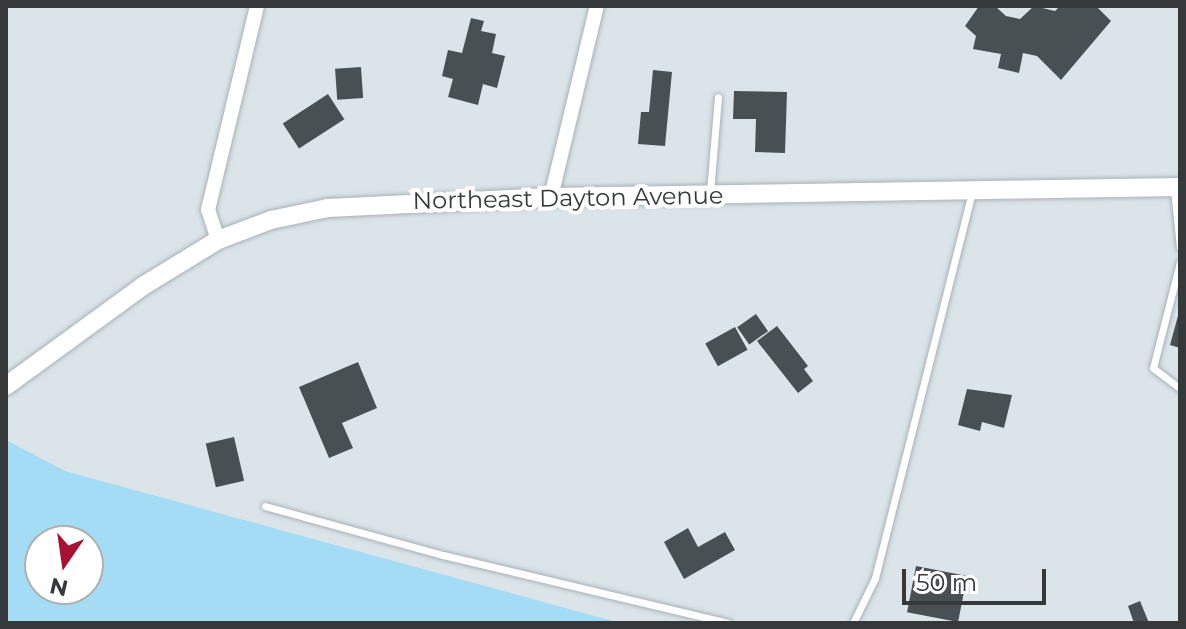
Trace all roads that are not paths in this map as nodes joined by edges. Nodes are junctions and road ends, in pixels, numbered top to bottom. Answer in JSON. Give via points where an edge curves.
{"nodes":[{"id":1,"x":257,"y":6,"type":"edge"},
{"id":2,"x":597,"y":6,"type":"edge"},
{"id":3,"x":718,"y":97,"type":"dead end"},
{"id":4,"x":1177,"y":187,"type":"edge"},
{"id":5,"x":972,"y":190,"type":"junction"},
{"id":6,"x":710,"y":194,"type":"junction"},
{"id":7,"x":551,"y":197,"type":"junction"},
{"id":8,"x":218,"y":240,"type":"junction"},
{"id":9,"x":1180,"y":248,"type":"edge"},
{"id":10,"x":1180,"y":262,"type":"edge"},
{"id":11,"x":6,"y":386,"type":"edge"},
{"id":12,"x":1180,"y":388,"type":"edge"},
{"id":13,"x":265,"y":506,"type":"dead end"},
{"id":14,"x":728,"y":623,"type":"edge"},
{"id":15,"x":853,"y":623,"type":"edge"}],
"edges":[{"from":1,"to":8,"type":"street","via":[[208,210]]},
{"from":2,"to":7,"type":"street"},
{"from":3,"to":6,"type":"lane"},
{"from":4,"to":5,"type":"street","name":"Northeast Dayton Avenue"},
{"from":4,"to":9,"type":"lane"},
{"from":5,"to":6,"type":"street","name":"Northeast Dayton Avenue"},
{"from":5,"to":15,"type":"lane","via":[[875,578]]},
{"from":6,"to":7,"type":"street","name":"Northeast Dayton Avenue"},
{"from":7,"to":8,"type":"street","name":"Northeast Dayton Avenue","via":[[328,208],[271,220]]},
{"from":8,"to":11,"type":"street","name":"Northeast Dayton Avenue","via":[[143,286]]},
{"from":10,"to":12,"type":"lane","via":[[1153,368]]},
{"from":13,"to":14,"type":"lane"}]}
